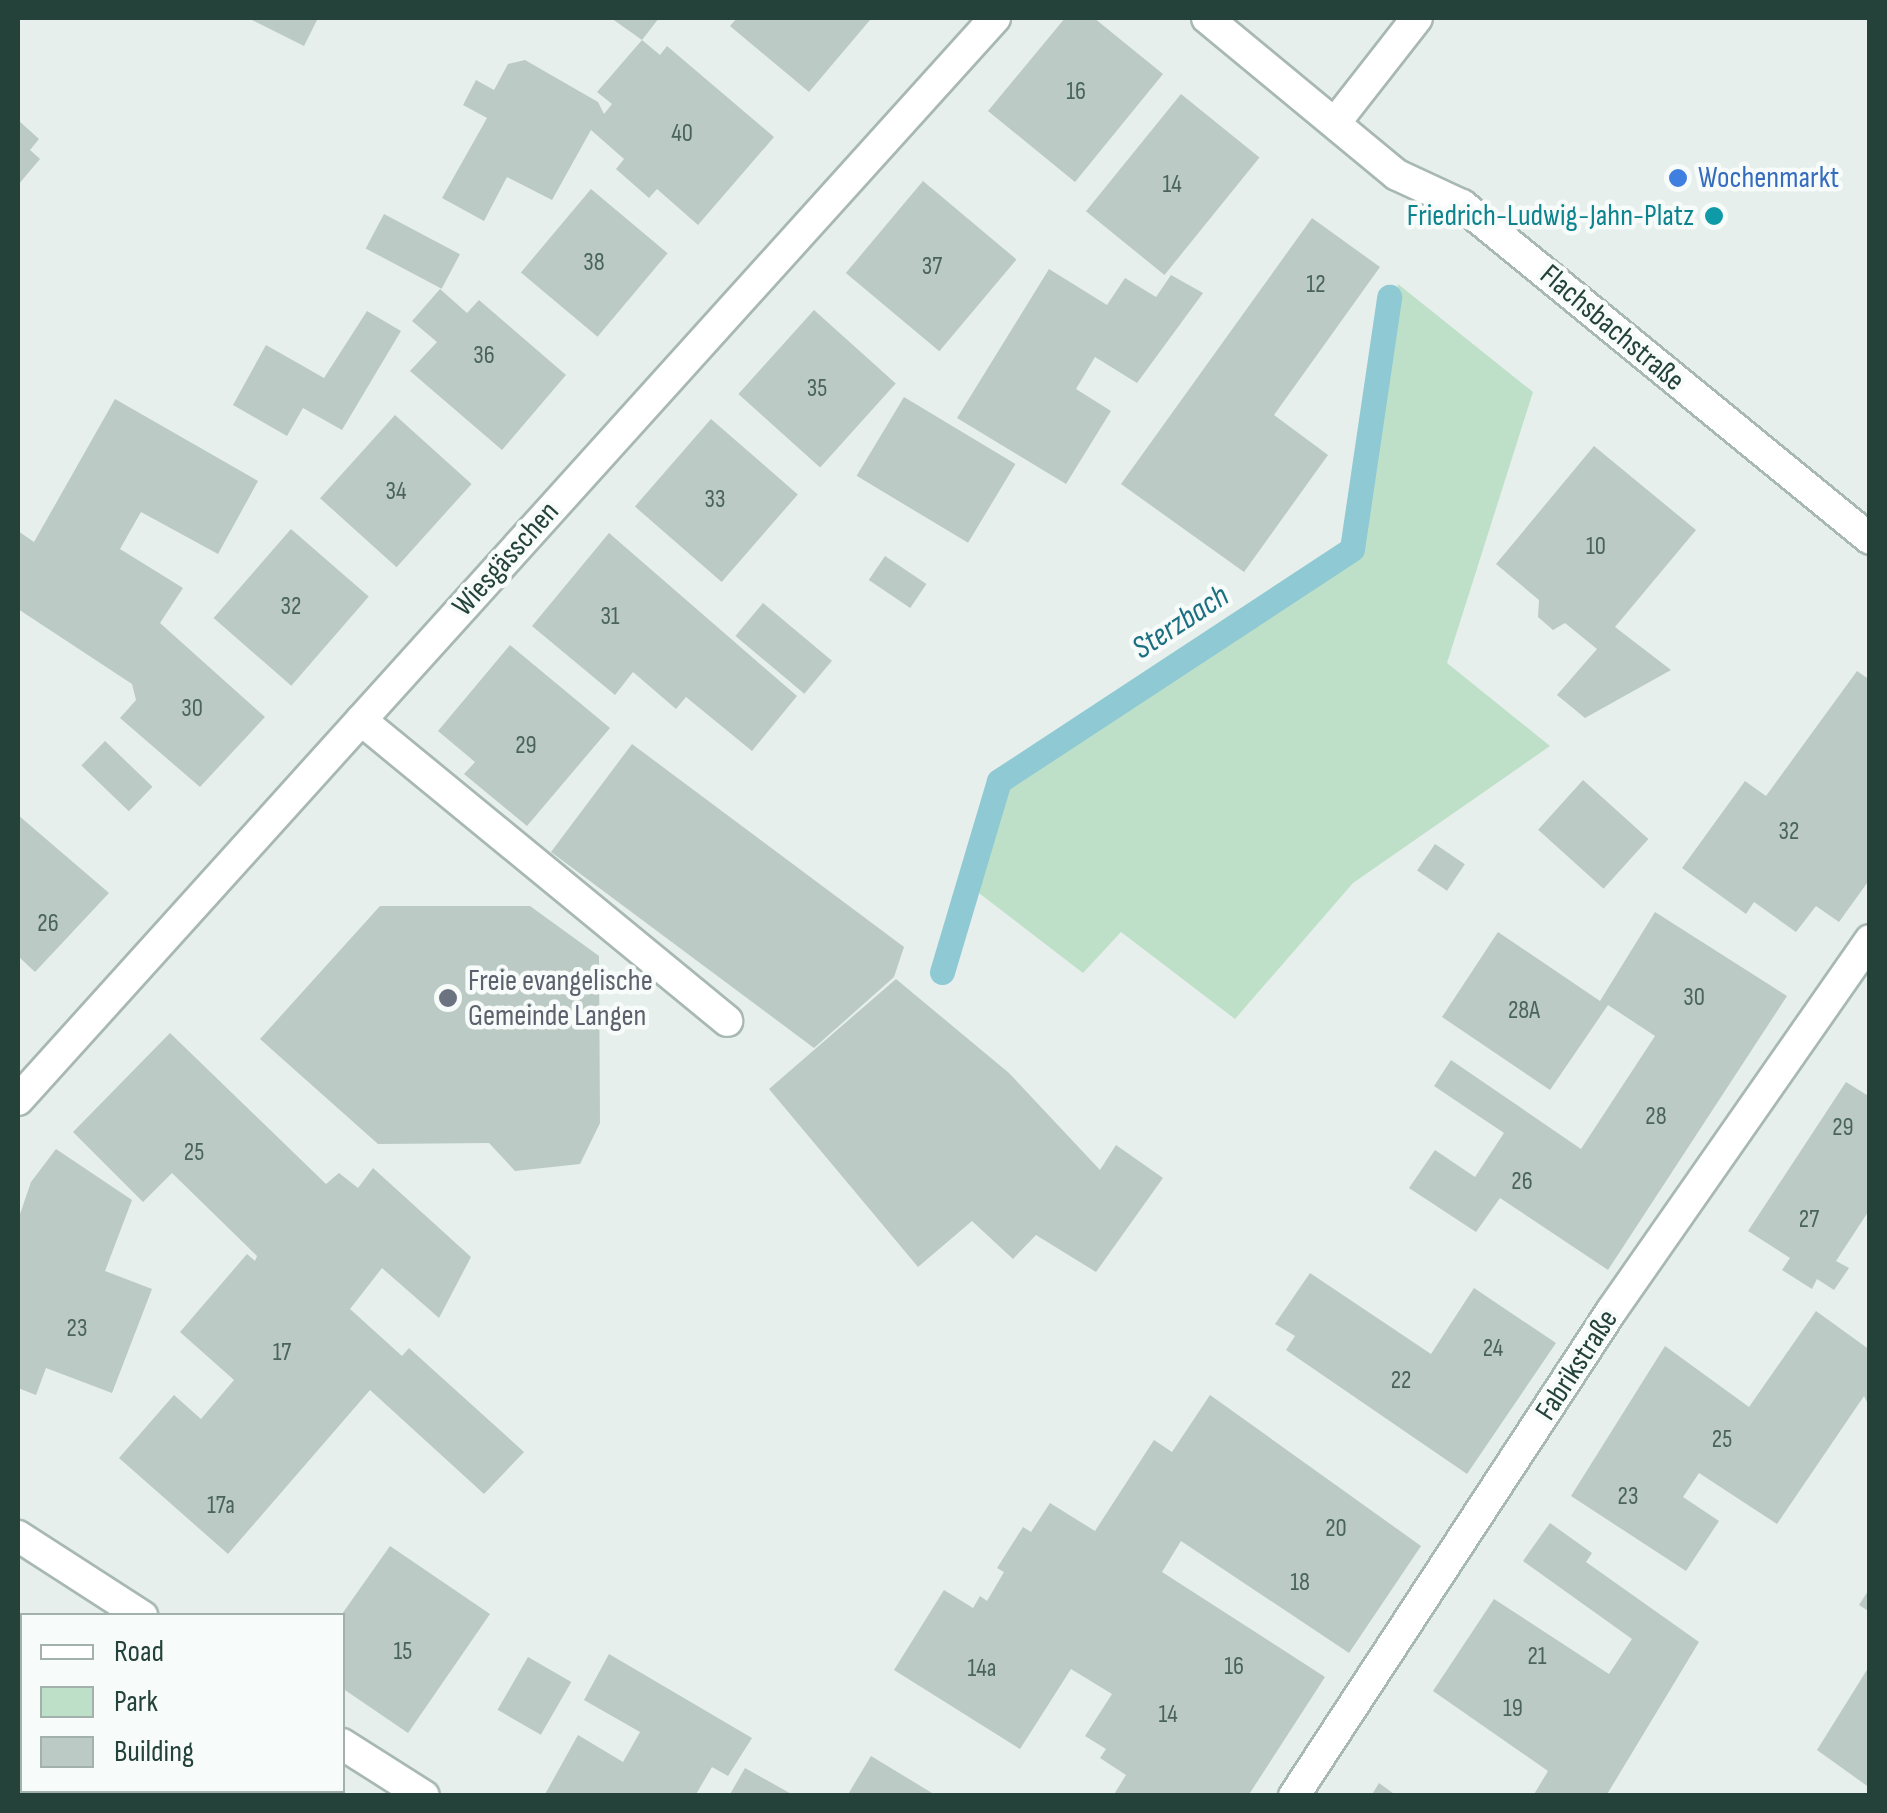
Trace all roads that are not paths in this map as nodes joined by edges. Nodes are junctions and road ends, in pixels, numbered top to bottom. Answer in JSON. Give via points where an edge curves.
{"nodes":[{"id":1,"x":995,"y":18,"type":"edge"},
{"id":2,"x":1208,"y":18,"type":"edge"},
{"id":3,"x":1417,"y":18,"type":"edge"},
{"id":4,"x":1335,"y":122,"type":"junction"},
{"id":5,"x":1870,"y":538,"type":"edge"},
{"id":6,"x":361,"y":720,"type":"junction"},
{"id":7,"x":1870,"y":940,"type":"edge"},
{"id":8,"x":727,"y":1021,"type":"dead end"},
{"id":9,"x":18,"y":1100,"type":"edge"},
{"id":10,"x":18,"y":1536,"type":"edge"},
{"id":11,"x":137,"y":1613,"type":"edge"},
{"id":12,"x":345,"y":1746,"type":"edge"},
{"id":13,"x":424,"y":1796,"type":"edge"},
{"id":14,"x":1294,"y":1796,"type":"edge"}],
"edges":[{"from":1,"to":6,"type":"street","name":"Wiesgässchen"},
{"from":2,"to":4,"type":"street","name":"Flachsbachstraße"},
{"from":3,"to":4,"type":"street"},
{"from":4,"to":5,"type":"street","name":"Flachsbachstraße","via":[[1397,176],[1462,205]]},
{"from":6,"to":8,"type":"street"},
{"from":6,"to":9,"type":"street","name":"Wiesgässchen"},
{"from":7,"to":14,"type":"street","name":"Fabrikstraße","via":[[1612,1310]]},
{"from":10,"to":11,"type":"street"},
{"from":12,"to":13,"type":"street"}]}
